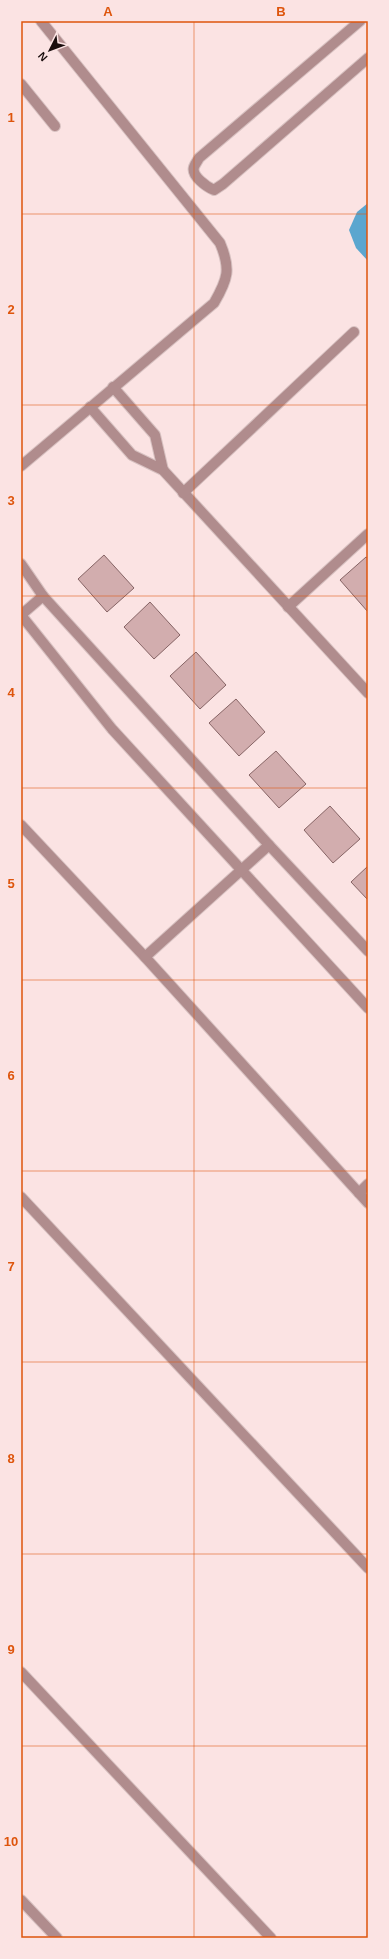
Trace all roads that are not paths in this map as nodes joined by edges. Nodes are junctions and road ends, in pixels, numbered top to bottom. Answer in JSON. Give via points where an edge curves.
{"nodes":[{"id":1,"x":41,"y":21,"type":"edge"},
{"id":2,"x":360,"y":21,"type":"edge"},
{"id":3,"x":368,"y":58,"type":"edge"},
{"id":4,"x":21,"y":84,"type":"edge"},
{"id":5,"x":55,"y":126,"type":"dead end"},
{"id":6,"x":354,"y":332,"type":"dead end"},
{"id":7,"x":113,"y":387,"type":"junction"},
{"id":8,"x":90,"y":407,"type":"junction"},
{"id":9,"x":21,"y":466,"type":"edge"},
{"id":10,"x":162,"y":470,"type":"junction"},
{"id":11,"x":184,"y":493,"type":"junction"},
{"id":12,"x":368,"y":534,"type":"edge"},
{"id":13,"x":21,"y":564,"type":"edge"},
{"id":14,"x":43,"y":596,"type":"junction"},
{"id":15,"x":288,"y":607,"type":"junction"},
{"id":16,"x":21,"y":615,"type":"edge"},
{"id":17,"x":368,"y":693,"type":"edge"},
{"id":18,"x":21,"y":825,"type":"edge"},
{"id":19,"x":269,"y":845,"type":"junction"},
{"id":20,"x":241,"y":871,"type":"junction"},
{"id":21,"x":368,"y":951,"type":"edge"},
{"id":22,"x":144,"y":957,"type":"junction"},
{"id":23,"x":368,"y":1008,"type":"edge"},
{"id":24,"x":368,"y":1184,"type":"edge"},
{"id":25,"x":359,"y":1193,"type":"junction"},
{"id":26,"x":21,"y":1197,"type":"edge"},
{"id":27,"x":368,"y":1203,"type":"edge"},
{"id":28,"x":368,"y":1568,"type":"edge"},
{"id":29,"x":21,"y":1672,"type":"edge"},
{"id":30,"x":21,"y":1900,"type":"edge"},
{"id":31,"x":57,"y":1938,"type":"edge"},
{"id":32,"x":271,"y":1938,"type":"edge"}],
"edges":[{"from":1,"to":7,"type":"street","via":[[220,243],[228,260],[225,285],[214,303]]},
{"from":2,"to":3,"type":"street","via":[[199,158],[194,172],[206,187],[214,190]]},
{"from":4,"to":5,"type":"street"},
{"from":6,"to":11,"type":"street"},
{"from":7,"to":8,"type":"street"},
{"from":7,"to":10,"type":"street","via":[[155,435]]},
{"from":8,"to":9,"type":"street"},
{"from":8,"to":10,"type":"street","via":[[132,455]]},
{"from":10,"to":11,"type":"street"},
{"from":11,"to":15,"type":"street"},
{"from":12,"to":15,"type":"street"},
{"from":13,"to":14,"type":"street"},
{"from":14,"to":16,"type":"street"},
{"from":14,"to":19,"type":"street"},
{"from":15,"to":17,"type":"street"},
{"from":16,"to":20,"type":"street","via":[[112,729]]},
{"from":18,"to":22,"type":"street"},
{"from":19,"to":20,"type":"street"},
{"from":19,"to":21,"type":"street"},
{"from":20,"to":22,"type":"street"},
{"from":20,"to":23,"type":"street"},
{"from":22,"to":25,"type":"street"},
{"from":24,"to":25,"type":"street"},
{"from":25,"to":27,"type":"street"},
{"from":26,"to":28,"type":"street"},
{"from":29,"to":32,"type":"street"},
{"from":30,"to":31,"type":"street"}]}
